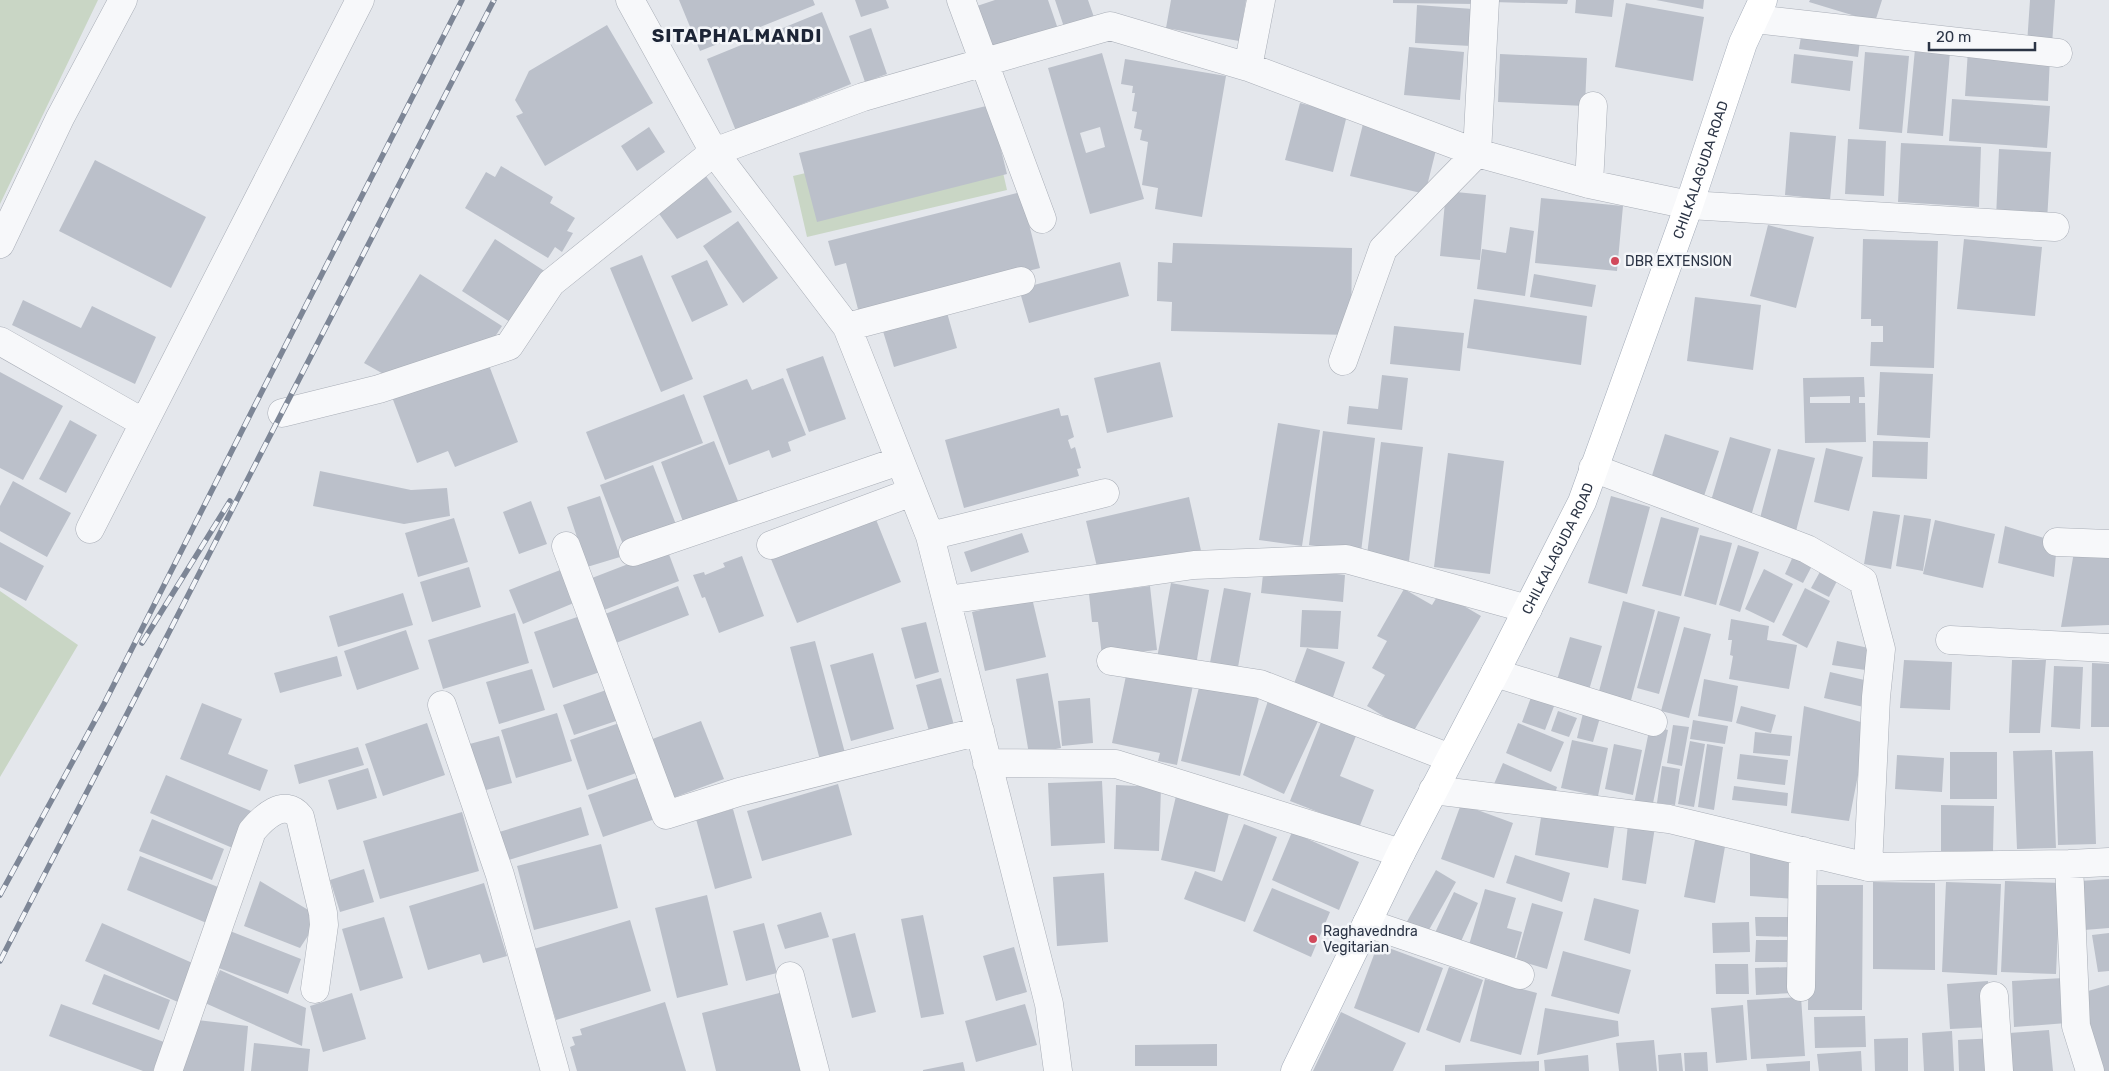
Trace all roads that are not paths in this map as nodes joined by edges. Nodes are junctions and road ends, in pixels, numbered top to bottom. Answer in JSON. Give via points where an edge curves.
{"nodes":[{"id":1,"x":123,"y":0,"type":"edge"},
{"id":2,"x":360,"y":0,"type":"edge"},
{"id":3,"x":630,"y":0,"type":"edge"},
{"id":4,"x":961,"y":0,"type":"edge"},
{"id":5,"x":1261,"y":0,"type":"edge"},
{"id":6,"x":1484,"y":0,"type":"edge"},
{"id":7,"x":1759,"y":9,"type":"edge"},
{"id":8,"x":2058,"y":53,"type":"dead end"},
{"id":9,"x":985,"y":62,"type":"junction"},
{"id":10,"x":1248,"y":67,"type":"junction"},
{"id":11,"x":1593,"y":106,"type":"dead end"},
{"id":12,"x":714,"y":152,"type":"junction"},
{"id":13,"x":1477,"y":153,"type":"junction"},
{"id":14,"x":1589,"y":184,"type":"junction"},
{"id":15,"x":1689,"y":205,"type":"junction"},
{"id":16,"x":1042,"y":219,"type":"dead end"},
{"id":17,"x":2055,"y":227,"type":"dead end"},
{"id":18,"x":0,"y":244,"type":"edge"},
{"id":19,"x":1021,"y":281,"type":"dead end"},
{"id":20,"x":847,"y":327,"type":"junction"},
{"id":21,"x":0,"y":341,"type":"edge"},
{"id":22,"x":1343,"y":361,"type":"dead end"},
{"id":23,"x":282,"y":413,"type":"dead end"},
{"id":24,"x":144,"y":423,"type":"junction"},
{"id":25,"x":899,"y":461,"type":"junction"},
{"id":26,"x":1593,"y":468,"type":"junction"},
{"id":27,"x":912,"y":492,"type":"junction"},
{"id":28,"x":1105,"y":493,"type":"dead end"},
{"id":29,"x":90,"y":529,"type":"dead end"},
{"id":30,"x":930,"y":536,"type":"junction"},
{"id":31,"x":2057,"y":542,"type":"dead end"},
{"id":32,"x":2109,"y":544,"type":"edge"},
{"id":33,"x":566,"y":546,"type":"dead end"},
{"id":34,"x":771,"y":546,"type":"dead end"},
{"id":35,"x":633,"y":552,"type":"dead end"},
{"id":36,"x":947,"y":600,"type":"junction"},
{"id":37,"x":1528,"y":608,"type":"junction"},
{"id":38,"x":1950,"y":640,"type":"dead end"},
{"id":39,"x":2109,"y":648,"type":"edge"},
{"id":40,"x":1111,"y":661,"type":"dead end"},
{"id":41,"x":1495,"y":673,"type":"junction"},
{"id":42,"x":442,"y":704,"type":"dead end"},
{"id":43,"x":1653,"y":722,"type":"dead end"},
{"id":44,"x":980,"y":732,"type":"junction"},
{"id":45,"x":1450,"y":758,"type":"junction"},
{"id":46,"x":987,"y":763,"type":"junction"},
{"id":47,"x":1433,"y":790,"type":"junction"},
{"id":48,"x":1802,"y":851,"type":"junction"},
{"id":49,"x":1400,"y":853,"type":"junction"},
{"id":50,"x":2109,"y":862,"type":"edge"},
{"id":51,"x":2069,"y":864,"type":"junction"},
{"id":52,"x":1868,"y":867,"type":"junction"},
{"id":53,"x":1367,"y":923,"type":"junction"},
{"id":54,"x":1520,"y":974,"type":"dead end"},
{"id":55,"x":790,"y":976,"type":"dead end"},
{"id":56,"x":1801,"y":987,"type":"dead end"},
{"id":57,"x":315,"y":989,"type":"dead end"},
{"id":58,"x":1994,"y":996,"type":"dead end"},
{"id":59,"x":168,"y":1071,"type":"edge"},
{"id":60,"x":555,"y":1071,"type":"edge"},
{"id":61,"x":815,"y":1071,"type":"edge"},
{"id":62,"x":1058,"y":1071,"type":"edge"},
{"id":63,"x":1295,"y":1071,"type":"edge"},
{"id":64,"x":1999,"y":1071,"type":"edge"},
{"id":65,"x":2090,"y":1071,"type":"edge"}],
"edges":[{"from":1,"to":18,"type":"street","via":[[60,118]]},
{"from":2,"to":24,"type":"street"},
{"from":3,"to":12,"type":"street"},
{"from":4,"to":9,"type":"street"},
{"from":5,"to":10,"type":"street"},
{"from":6,"to":13,"type":"street"},
{"from":7,"to":8,"type":"street"},
{"from":7,"to":15,"type":"main road","name":"CHILKALAGUDA ROAD","via":[[1743,43]]},
{"from":9,"to":10,"type":"street","via":[[1110,26]]},
{"from":9,"to":12,"type":"street","via":[[863,97]]},
{"from":9,"to":16,"type":"street"},
{"from":10,"to":13,"type":"street"},
{"from":11,"to":14,"type":"street"},
{"from":12,"to":20,"type":"street"},
{"from":12,"to":23,"type":"street","via":[[551,283],[509,346],[379,390]]},
{"from":13,"to":14,"type":"street"},
{"from":13,"to":22,"type":"street","via":[[1382,249]]},
{"from":14,"to":15,"type":"street"},
{"from":15,"to":17,"type":"street"},
{"from":15,"to":26,"type":"main road","name":"CHILKALAGUDA ROAD"},
{"from":19,"to":20,"type":"street"},
{"from":20,"to":25,"type":"street"},
{"from":21,"to":24,"type":"street"},
{"from":24,"to":29,"type":"street"},
{"from":25,"to":27,"type":"street"},
{"from":25,"to":35,"type":"street"},
{"from":26,"to":37,"type":"main road","name":"CHILKALAGUDA ROAD","via":[[1582,502]]},
{"from":26,"to":52,"type":"street","via":[[1807,548],[1863,581],[1881,649]]},
{"from":27,"to":30,"type":"street"},
{"from":27,"to":34,"type":"street"},
{"from":28,"to":30,"type":"street"},
{"from":30,"to":36,"type":"street"},
{"from":31,"to":32,"type":"street"},
{"from":33,"to":44,"type":"street","via":[[666,815],[739,792]]},
{"from":36,"to":37,"type":"street","via":[[1194,565],[1346,559]]},
{"from":36,"to":44,"type":"street"},
{"from":37,"to":41,"type":"main road","name":"CHILKALAGUDA ROAD"},
{"from":38,"to":39,"type":"street"},
{"from":40,"to":45,"type":"street","via":[[1260,684]]},
{"from":41,"to":43,"type":"street"},
{"from":41,"to":45,"type":"main road","name":"CHILKALAGUDA ROAD"},
{"from":42,"to":60,"type":"street","via":[[500,875]]},
{"from":44,"to":46,"type":"street"},
{"from":45,"to":47,"type":"main road","name":"CHILKALAGUDA ROAD"},
{"from":46,"to":49,"type":"street","via":[[1116,764]]},
{"from":46,"to":62,"type":"street","via":[[1049,1004]]},
{"from":47,"to":48,"type":"street","via":[[1669,820]]},
{"from":47,"to":49,"type":"main road","name":"CHILKALAGUDA ROAD"},
{"from":48,"to":52,"type":"street"},
{"from":48,"to":56,"type":"street"},
{"from":49,"to":53,"type":"main road","name":"CHILKALAGUDA ROAD"},
{"from":50,"to":51,"type":"street"},
{"from":51,"to":52,"type":"street"},
{"from":51,"to":65,"type":"street","via":[[2076,1026]]},
{"from":53,"to":54,"type":"street"},
{"from":53,"to":63,"type":"main road","name":"CHILKALAGUDA ROAD"},
{"from":55,"to":61,"type":"street"},
{"from":57,"to":59,"type":"street","via":[[324,924],[322,901],[300,817],[289,809],[280,809],[270,812],[252,831]]},
{"from":58,"to":64,"type":"street"}]}
